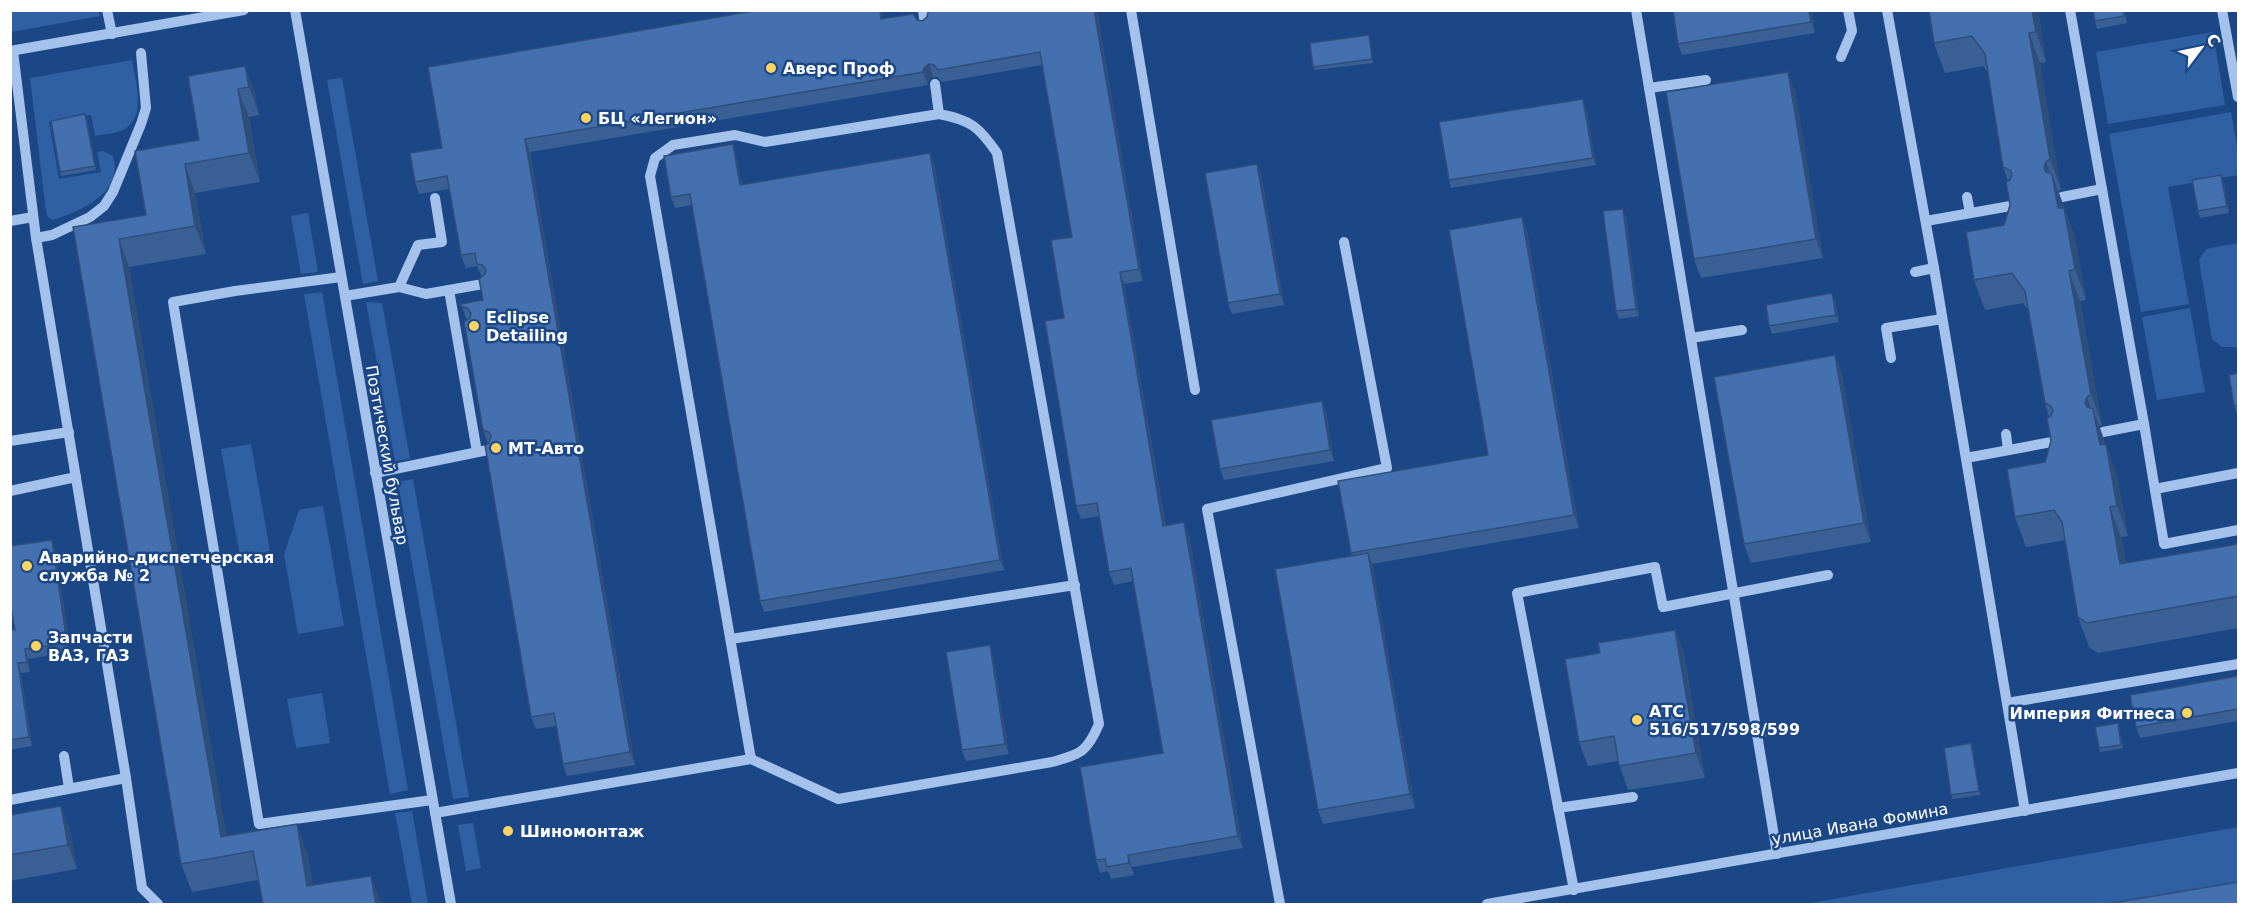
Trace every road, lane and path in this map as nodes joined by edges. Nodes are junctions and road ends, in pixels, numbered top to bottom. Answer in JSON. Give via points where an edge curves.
{"nodes":[{"id":1,"x":107,"y":10,"type":"edge"},
{"id":2,"x":244,"y":10,"type":"edge"},
{"id":3,"x":295,"y":10,"type":"edge"},
{"id":4,"x":923,"y":10,"type":"edge"},
{"id":5,"x":1131,"y":10,"type":"edge"},
{"id":6,"x":1636,"y":10,"type":"edge"},
{"id":7,"x":1848,"y":10,"type":"edge"},
{"id":8,"x":1887,"y":10,"type":"edge"},
{"id":9,"x":2070,"y":10,"type":"edge"},
{"id":10,"x":2222,"y":10,"type":"edge"},
{"id":11,"x":925,"y":26,"type":"edge"},
{"id":12,"x":112,"y":34,"type":"junction"},
{"id":13,"x":12,"y":51,"type":"edge"},
{"id":14,"x":141,"y":53,"type":"dead end"},
{"id":15,"x":1841,"y":57,"type":"dead end"},
{"id":16,"x":2235,"y":59,"type":"edge"},
{"id":17,"x":1706,"y":80,"type":"dead end"},
{"id":18,"x":935,"y":84,"type":"edge"},
{"id":19,"x":1649,"y":88,"type":"junction"},
{"id":20,"x":2238,"y":98,"type":"edge"},
{"id":21,"x":939,"y":114,"type":"junction"},
{"id":22,"x":2102,"y":189,"type":"junction"},
{"id":23,"x":2062,"y":196,"type":"dead end"},
{"id":24,"x":1967,"y":197,"type":"dead end"},
{"id":25,"x":435,"y":198,"type":"edge"},
{"id":26,"x":2016,"y":205,"type":"edge"},
{"id":27,"x":1970,"y":213,"type":"junction"},
{"id":28,"x":33,"y":217,"type":"junction"},
{"id":29,"x":10,"y":221,"type":"edge"},
{"id":30,"x":1926,"y":221,"type":"junction"},
{"id":31,"x":36,"y":238,"type":"junction"},
{"id":32,"x":1344,"y":242,"type":"dead end"},
{"id":33,"x":1934,"y":268,"type":"junction"},
{"id":34,"x":1915,"y":272,"type":"dead end"},
{"id":35,"x":341,"y":277,"type":"junction"},
{"id":36,"x":483,"y":285,"type":"edge"},
{"id":37,"x":399,"y":287,"type":"junction"},
{"id":38,"x":449,"y":290,"type":"junction"},
{"id":39,"x":345,"y":296,"type":"junction"},
{"id":40,"x":1942,"y":319,"type":"junction"},
{"id":41,"x":468,"y":327,"type":"edge"},
{"id":42,"x":456,"y":329,"type":"junction"},
{"id":43,"x":1742,"y":330,"type":"dead end"},
{"id":44,"x":1690,"y":338,"type":"junction"},
{"id":45,"x":1891,"y":358,"type":"dead end"},
{"id":46,"x":1196,"y":390,"type":"dead end"},
{"id":47,"x":2144,"y":424,"type":"junction"},
{"id":48,"x":69,"y":432,"type":"junction"},
{"id":49,"x":2103,"y":432,"type":"dead end"},
{"id":50,"x":2006,"y":434,"type":"dead end"},
{"id":51,"x":10,"y":441,"type":"edge"},
{"id":52,"x":2057,"y":441,"type":"edge"},
{"id":53,"x":489,"y":450,"type":"edge"},
{"id":54,"x":2008,"y":450,"type":"junction"},
{"id":55,"x":477,"y":452,"type":"junction"},
{"id":56,"x":1966,"y":458,"type":"junction"},
{"id":57,"x":375,"y":473,"type":"junction"},
{"id":58,"x":2238,"y":473,"type":"edge"},
{"id":59,"x":76,"y":477,"type":"junction"},
{"id":60,"x":2155,"y":489,"type":"junction"},
{"id":61,"x":10,"y":491,"type":"edge"},
{"id":62,"x":2238,"y":530,"type":"edge"},
{"id":63,"x":1828,"y":575,"type":"dead end"},
{"id":64,"x":1075,"y":585,"type":"junction"},
{"id":65,"x":1733,"y":594,"type":"junction"},
{"id":66,"x":731,"y":639,"type":"junction"},
{"id":67,"x":2238,"y":664,"type":"edge"},
{"id":68,"x":2007,"y":703,"type":"junction"},
{"id":69,"x":1771,"y":730,"type":"dead end"},
{"id":70,"x":1756,"y":733,"type":"junction"},
{"id":71,"x":64,"y":756,"type":"dead end"},
{"id":72,"x":751,"y":759,"type":"junction"},
{"id":73,"x":2238,"y":773,"type":"edge"},
{"id":74,"x":126,"y":777,"type":"junction"},
{"id":75,"x":69,"y":788,"type":"junction"},
{"id":76,"x":1633,"y":797,"type":"edge"},
{"id":77,"x":10,"y":800,"type":"edge"},
{"id":78,"x":432,"y":800,"type":"junction"},
{"id":79,"x":1558,"y":808,"type":"junction"},
{"id":80,"x":2025,"y":811,"type":"junction"},
{"id":81,"x":435,"y":813,"type":"junction"},
{"id":82,"x":1777,"y":854,"type":"junction"},
{"id":83,"x":1574,"y":890,"type":"junction"},
{"id":84,"x":158,"y":904,"type":"edge"},
{"id":85,"x":451,"y":904,"type":"edge"},
{"id":86,"x":1280,"y":904,"type":"edge"},
{"id":87,"x":1490,"y":904,"type":"edge"}],
"edges":[{"from":1,"to":12,"type":"street"},
{"from":2,"to":12,"type":"street"},
{"from":3,"to":35,"type":"street","name":"Поэтический бульвар"},
{"from":4,"to":11,"type":"street"},
{"from":5,"to":46,"type":"street"},
{"from":6,"to":19,"type":"street"},
{"from":7,"to":15,"type":"street","via":[[1852,32]]},
{"from":8,"to":30,"type":"street"},
{"from":9,"to":22,"type":"street"},
{"from":10,"to":16,"type":"street"},
{"from":12,"to":13,"type":"street"},
{"from":13,"to":28,"type":"street"},
{"from":14,"to":31,"type":"street","via":[[146,108],[113,192],[90,217],[52,235]]},
{"from":16,"to":20,"type":"street"},
{"from":17,"to":19,"type":"street"},
{"from":18,"to":21,"type":"street"},
{"from":19,"to":44,"type":"street"},
{"from":21,"to":64,"type":"street","via":[[962,119],[983,134],[998,153]]},
{"from":21,"to":66,"type":"street","via":[[765,142],[735,135],[673,145],[655,158],[650,176]]},
{"from":22,"to":23,"type":"street"},
{"from":22,"to":47,"type":"street"},
{"from":24,"to":27,"type":"street"},
{"from":25,"to":37,"type":"street","via":[[442,242],[418,246]]},
{"from":26,"to":27,"type":"street"},
{"from":27,"to":30,"type":"street"},
{"from":28,"to":29,"type":"street"},
{"from":28,"to":31,"type":"street"},
{"from":30,"to":33,"type":"street"},
{"from":31,"to":48,"type":"street"},
{"from":32,"to":86,"type":"street","via":[[1387,468],[1207,509]]},
{"from":33,"to":34,"type":"street"},
{"from":33,"to":40,"type":"street"},
{"from":35,"to":39,"type":"street","name":"Поэтический бульвар"},
{"from":35,"to":78,"type":"street","via":[[173,302],[259,824]]},
{"from":36,"to":38,"type":"street"},
{"from":37,"to":38,"type":"street","via":[[426,294]]},
{"from":37,"to":39,"type":"street"},
{"from":38,"to":42,"type":"street"},
{"from":39,"to":57,"type":"street","name":"Поэтический бульвар"},
{"from":40,"to":45,"type":"street","via":[[1886,328]]},
{"from":40,"to":56,"type":"street"},
{"from":41,"to":42,"type":"street"},
{"from":42,"to":55,"type":"street"},
{"from":43,"to":44,"type":"street"},
{"from":44,"to":65,"type":"street"},
{"from":47,"to":49,"type":"street"},
{"from":47,"to":60,"type":"street"},
{"from":48,"to":51,"type":"street"},
{"from":48,"to":59,"type":"street"},
{"from":50,"to":54,"type":"street"},
{"from":52,"to":54,"type":"street"},
{"from":53,"to":55,"type":"street"},
{"from":54,"to":56,"type":"street"},
{"from":55,"to":57,"type":"street"},
{"from":56,"to":68,"type":"street"},
{"from":57,"to":78,"type":"street","name":"Поэтический бульвар"},
{"from":58,"to":60,"type":"street"},
{"from":59,"to":61,"type":"street"},
{"from":59,"to":74,"type":"street"},
{"from":60,"to":62,"type":"street","via":[[2164,544]]},
{"from":63,"to":65,"type":"street"},
{"from":64,"to":66,"type":"street"},
{"from":64,"to":72,"type":"street","via":[[1099,724],[1090,744],[1074,756],[838,799]]},
{"from":65,"to":70,"type":"street"},
{"from":65,"to":79,"type":"street","via":[[1662,607],[1655,567],[1517,593]]},
{"from":66,"to":72,"type":"street"},
{"from":67,"to":68,"type":"street"},
{"from":68,"to":80,"type":"street"},
{"from":69,"to":70,"type":"street"},
{"from":70,"to":82,"type":"street"},
{"from":71,"to":75,"type":"street"},
{"from":72,"to":81,"type":"street"},
{"from":73,"to":80,"type":"street","name":"улица Ивана Фомина"},
{"from":74,"to":75,"type":"street"},
{"from":74,"to":84,"type":"street","via":[[142,888]]},
{"from":75,"to":77,"type":"street"},
{"from":76,"to":79,"type":"street"},
{"from":78,"to":81,"type":"street","name":"Поэтический бульвар"},
{"from":79,"to":83,"type":"street"},
{"from":80,"to":82,"type":"street","name":"улица Ивана Фомина"},
{"from":81,"to":85,"type":"street","name":"Поэтический бульвар"},
{"from":82,"to":83,"type":"street","name":"улица Ивана Фомина"},
{"from":83,"to":87,"type":"street","name":"улица Ивана Фомина"}]}
